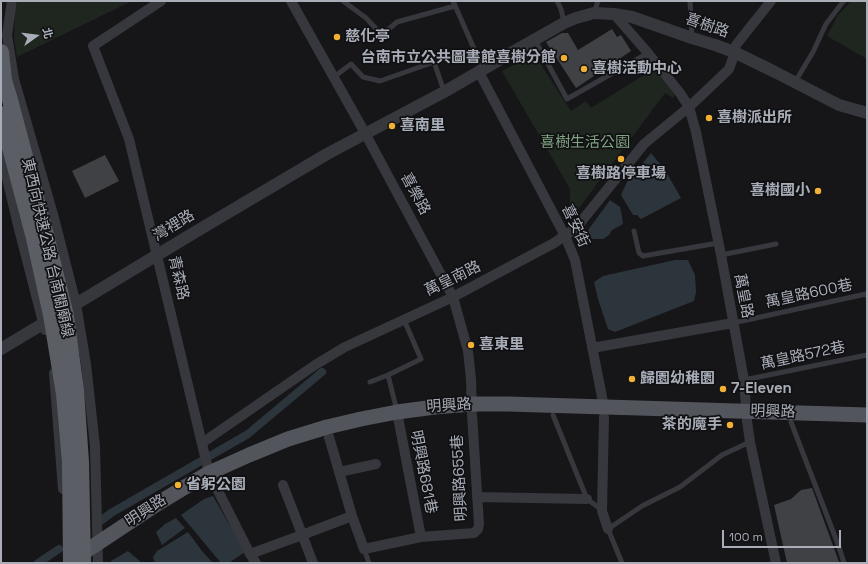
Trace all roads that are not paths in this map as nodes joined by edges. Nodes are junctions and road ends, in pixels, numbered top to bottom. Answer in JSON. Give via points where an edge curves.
{"nodes":[{"id":1,"x":12,"y":1,"type":"edge"},
{"id":2,"x":161,"y":1,"type":"edge"},
{"id":3,"x":291,"y":1,"type":"edge"},
{"id":4,"x":343,"y":1,"type":"edge"},
{"id":5,"x":557,"y":1,"type":"edge"},
{"id":6,"x":598,"y":1,"type":"edge"},
{"id":7,"x":690,"y":1,"type":"edge"},
{"id":8,"x":771,"y":1,"type":"edge"},
{"id":9,"x":844,"y":1,"type":"edge"},
{"id":10,"x":454,"y":4,"type":"edge"},
{"id":11,"x":594,"y":13,"type":"junction"},
{"id":12,"x":614,"y":14,"type":"junction"},
{"id":13,"x":564,"y":23,"type":"junction"},
{"id":14,"x":692,"y":38,"type":"junction"},
{"id":15,"x":534,"y":40,"type":"junction"},
{"id":16,"x":1,"y":52,"type":"edge"},
{"id":17,"x":734,"y":52,"type":"junction"},
{"id":18,"x":648,"y":53,"type":"junction"},
{"id":19,"x":481,"y":71,"type":"junction"},
{"id":20,"x":3,"y":75,"type":"edge"},
{"id":21,"x":334,"y":77,"type":"junction"},
{"id":22,"x":795,"y":82,"type":"junction"},
{"id":23,"x":444,"y":92,"type":"junction"},
{"id":24,"x":689,"y":107,"type":"junction"},
{"id":25,"x":867,"y":113,"type":"edge"},
{"id":26,"x":1,"y":114,"type":"edge"},
{"id":27,"x":365,"y":133,"type":"junction"},
{"id":28,"x":1,"y":153,"type":"edge"},
{"id":29,"x":634,"y":230,"type":"dead end"},
{"id":30,"x":565,"y":236,"type":"junction"},
{"id":31,"x":40,"y":237,"type":"junction"},
{"id":32,"x":718,"y":242,"type":"junction"},
{"id":33,"x":776,"y":244,"type":"dead end"},
{"id":34,"x":157,"y":255,"type":"junction"},
{"id":35,"x":721,"y":255,"type":"junction"},
{"id":36,"x":866,"y":295,"type":"edge"},
{"id":37,"x":453,"y":297,"type":"junction"},
{"id":38,"x":76,"y":304,"type":"junction"},
{"id":39,"x":404,"y":319,"type":"junction"},
{"id":40,"x":44,"y":323,"type":"junction"},
{"id":41,"x":733,"y":323,"type":"junction"},
{"id":42,"x":592,"y":348,"type":"junction"},
{"id":43,"x":1,"y":349,"type":"edge"},
{"id":44,"x":867,"y":354,"type":"edge"},
{"id":45,"x":388,"y":375,"type":"junction"},
{"id":46,"x":744,"y":380,"type":"junction"},
{"id":47,"x":370,"y":382,"type":"dead end"},
{"id":48,"x":472,"y":409,"type":"junction"},
{"id":49,"x":604,"y":412,"type":"junction"},
{"id":50,"x":553,"y":415,"type":"junction"},
{"id":51,"x":867,"y":415,"type":"edge"},
{"id":52,"x":747,"y":416,"type":"junction"},
{"id":53,"x":398,"y":417,"type":"junction"},
{"id":54,"x":791,"y":422,"type":"junction"},
{"id":55,"x":867,"y":424,"type":"edge"},
{"id":56,"x":329,"y":437,"type":"junction"},
{"id":57,"x":750,"y":442,"type":"junction"},
{"id":58,"x":202,"y":444,"type":"junction"},
{"id":59,"x":376,"y":464,"type":"dead end"},
{"id":60,"x":339,"y":472,"type":"junction"},
{"id":61,"x":211,"y":476,"type":"junction"},
{"id":62,"x":283,"y":485,"type":"dead end"},
{"id":63,"x":477,"y":497,"type":"junction"},
{"id":64,"x":587,"y":499,"type":"junction"},
{"id":65,"x":602,"y":511,"type":"junction"},
{"id":66,"x":352,"y":516,"type":"junction"},
{"id":67,"x":608,"y":529,"type":"junction"},
{"id":68,"x":302,"y":535,"type":"junction"},
{"id":69,"x":421,"y":537,"type":"junction"},
{"id":70,"x":364,"y":549,"type":"junction"},
{"id":71,"x":98,"y":553,"type":"edge"},
{"id":72,"x":250,"y":554,"type":"junction"},
{"id":73,"x":64,"y":563,"type":"edge"},
{"id":74,"x":68,"y":563,"type":"edge"},
{"id":75,"x":71,"y":563,"type":"edge"},
{"id":76,"x":84,"y":563,"type":"edge"},
{"id":77,"x":256,"y":563,"type":"edge"},
{"id":78,"x":313,"y":563,"type":"edge"},
{"id":79,"x":368,"y":563,"type":"edge"},
{"id":80,"x":622,"y":563,"type":"edge"},
{"id":81,"x":776,"y":563,"type":"edge"},
{"id":82,"x":844,"y":563,"type":"edge"}],
"edges":[{"from":1,"to":38,"type":"street","via":[[7,35],[14,80]]},
{"from":2,"to":34,"type":"street","name":"青森路","via":[[93,46],[129,139]]},
{"from":3,"to":21,"type":"street","name":"喜樂路"},
{"from":4,"to":10,"type":"lane","via":[[366,18],[382,35],[398,22]]},
{"from":5,"to":13,"type":"lane"},
{"from":6,"to":11,"type":"lane"},
{"from":7,"to":14,"type":"lane"},
{"from":8,"to":17,"type":"street","via":[[738,41]]},
{"from":9,"to":22,"type":"lane","via":[[826,24]]},
{"from":10,"to":19,"type":"lane"},
{"from":11,"to":12,"type":"street","name":"喜樹路"},
{"from":11,"to":13,"type":"street","name":"喜樹路"},
{"from":12,"to":14,"type":"street","name":"喜樹路"},
{"from":12,"to":18,"type":"street","name":"萬皇路"},
{"from":13,"to":15,"type":"street","name":"喜樹路"},
{"from":14,"to":17,"type":"street","name":"喜樹路"},
{"from":15,"to":18,"type":"lane","via":[[568,99]]},
{"from":15,"to":19,"type":"street","name":"喜樹路"},
{"from":16,"to":20,"type":"highway","name":"東西向快速公路 台南關廟線"},
{"from":17,"to":22,"type":"street","name":"喜樹路"},
{"from":17,"to":24,"type":"street","via":[[729,69]]},
{"from":18,"to":24,"type":"street","name":"萬皇路"},
{"from":19,"to":23,"type":"street","name":"喜樹路"},
{"from":19,"to":30,"type":"street","name":"喜安街"},
{"from":20,"to":31,"type":"highway","name":"東西向快速公路 台南關廟線"},
{"from":21,"to":23,"type":"lane","via":[[351,64],[364,77],[380,82],[434,62]]},
{"from":21,"to":27,"type":"street","name":"喜樂路"},
{"from":22,"to":25,"type":"street","name":"喜樹路","via":[[839,105]]},
{"from":23,"to":27,"type":"street","name":"喜樹路"},
{"from":24,"to":30,"type":"street","name":"萬皇南路","via":[[644,144],[580,224]]},
{"from":24,"to":32,"type":"street","name":"萬皇路"},
{"from":26,"to":31,"type":"highway","name":"東西向快速公路 台南關廟線"},
{"from":27,"to":34,"type":"street","name":"灣裡路"},
{"from":27,"to":37,"type":"street","name":"喜樂路"},
{"from":28,"to":40,"type":"street"},
{"from":29,"to":32,"type":"lane","via":[[639,253],[643,256]]},
{"from":30,"to":37,"type":"street","name":"萬皇南路"},
{"from":30,"to":42,"type":"street","name":"喜安街","via":[[575,260]]},
{"from":31,"to":75,"type":"highway","name":"東西向快速公路 台南關廟線","bridge":true,"via":[[64,394],[70,462]]},
{"from":31,"to":76,"type":"highway","name":"東西向快速公路 台南關廟線","bridge":true,"via":[[66,316],[76,390]]},
{"from":32,"to":35,"type":"street","name":"萬皇路"},
{"from":33,"to":35,"type":"lane"},
{"from":34,"to":38,"type":"street","name":"灣裡路"},
{"from":34,"to":58,"type":"street","name":"青森路"},
{"from":35,"to":41,"type":"street","name":"萬皇路"},
{"from":36,"to":41,"type":"lane","name":"萬皇路600巷"},
{"from":37,"to":39,"type":"street","name":"萬皇南路"},
{"from":37,"to":48,"type":"street","name":"喜樂路","via":[[468,351]]},
{"from":38,"to":40,"type":"street","name":"灣裡路"},
{"from":38,"to":71,"type":"street","via":[[95,446]]},
{"from":39,"to":45,"type":"lane","via":[[421,359]]},
{"from":39,"to":58,"type":"street","name":"萬皇南路","via":[[345,347],[315,365]]},
{"from":40,"to":43,"type":"street","name":"灣裡路"},
{"from":40,"to":73,"type":"street","via":[[53,370],[62,476]]},
{"from":41,"to":42,"type":"street"},
{"from":41,"to":46,"type":"street","name":"萬皇路"},
{"from":42,"to":49,"type":"street","name":"喜安街"},
{"from":44,"to":46,"type":"lane","name":"萬皇路572巷"},
{"from":45,"to":47,"type":"lane"},
{"from":45,"to":53,"type":"lane"},
{"from":46,"to":52,"type":"street","name":"萬皇路"},
{"from":48,"to":49,"type":"main road","name":"明興路","via":[[508,404]]},
{"from":48,"to":50,"type":"main road","name":"明興路"},
{"from":48,"to":53,"type":"main road","name":"明興路","via":[[436,407]]},
{"from":48,"to":63,"type":"street","name":"明興路655巷"},
{"from":49,"to":50,"type":"main road","name":"明興路"},
{"from":49,"to":52,"type":"main road","name":"明興路"},
{"from":49,"to":65,"type":"street","name":"喜安街"},
{"from":50,"to":64,"type":"lane"},
{"from":51,"to":52,"type":"main road","name":"明興路"},
{"from":52,"to":54,"type":"main road","name":"明興路"},
{"from":52,"to":57,"type":"street","name":"萬皇路"},
{"from":53,"to":56,"type":"main road","name":"明興路"},
{"from":53,"to":61,"type":"main road","name":"明興路","via":[[361,419],[327,427],[249,455]]},
{"from":53,"to":69,"type":"street","name":"明興路681巷"},
{"from":54,"to":55,"type":"main road","name":"明興路"},
{"from":54,"to":82,"type":"lane"},
{"from":56,"to":60,"type":"street"},
{"from":56,"to":61,"type":"main road","name":"明興路"},
{"from":57,"to":67,"type":"lane","via":[[722,455],[680,487],[642,506]]},
{"from":57,"to":81,"type":"street","name":"萬皇路"},
{"from":58,"to":61,"type":"street","name":"青森路"},
{"from":59,"to":60,"type":"street"},
{"from":60,"to":66,"type":"street"},
{"from":61,"to":71,"type":"main road","name":"明興路","via":[[157,504]]},
{"from":61,"to":72,"type":"street","name":"青森路"},
{"from":62,"to":68,"type":"street"},
{"from":63,"to":64,"type":"street"},
{"from":63,"to":69,"type":"street","name":"明興路655巷","via":[[479,524],[478,530],[474,533]]},
{"from":64,"to":65,"type":"lane"},
{"from":65,"to":67,"type":"street","name":"喜安街"},
{"from":66,"to":68,"type":"street"},
{"from":66,"to":70,"type":"street"},
{"from":67,"to":80,"type":"lane"},
{"from":68,"to":72,"type":"street"},
{"from":68,"to":78,"type":"street"},
{"from":69,"to":70,"type":"street"},
{"from":70,"to":79,"type":"lane"},
{"from":71,"to":74,"type":"main road","name":"明興路"},
{"from":71,"to":76,"type":"main road","name":"明興路"},
{"from":72,"to":77,"type":"street","name":"青森路"}]}
